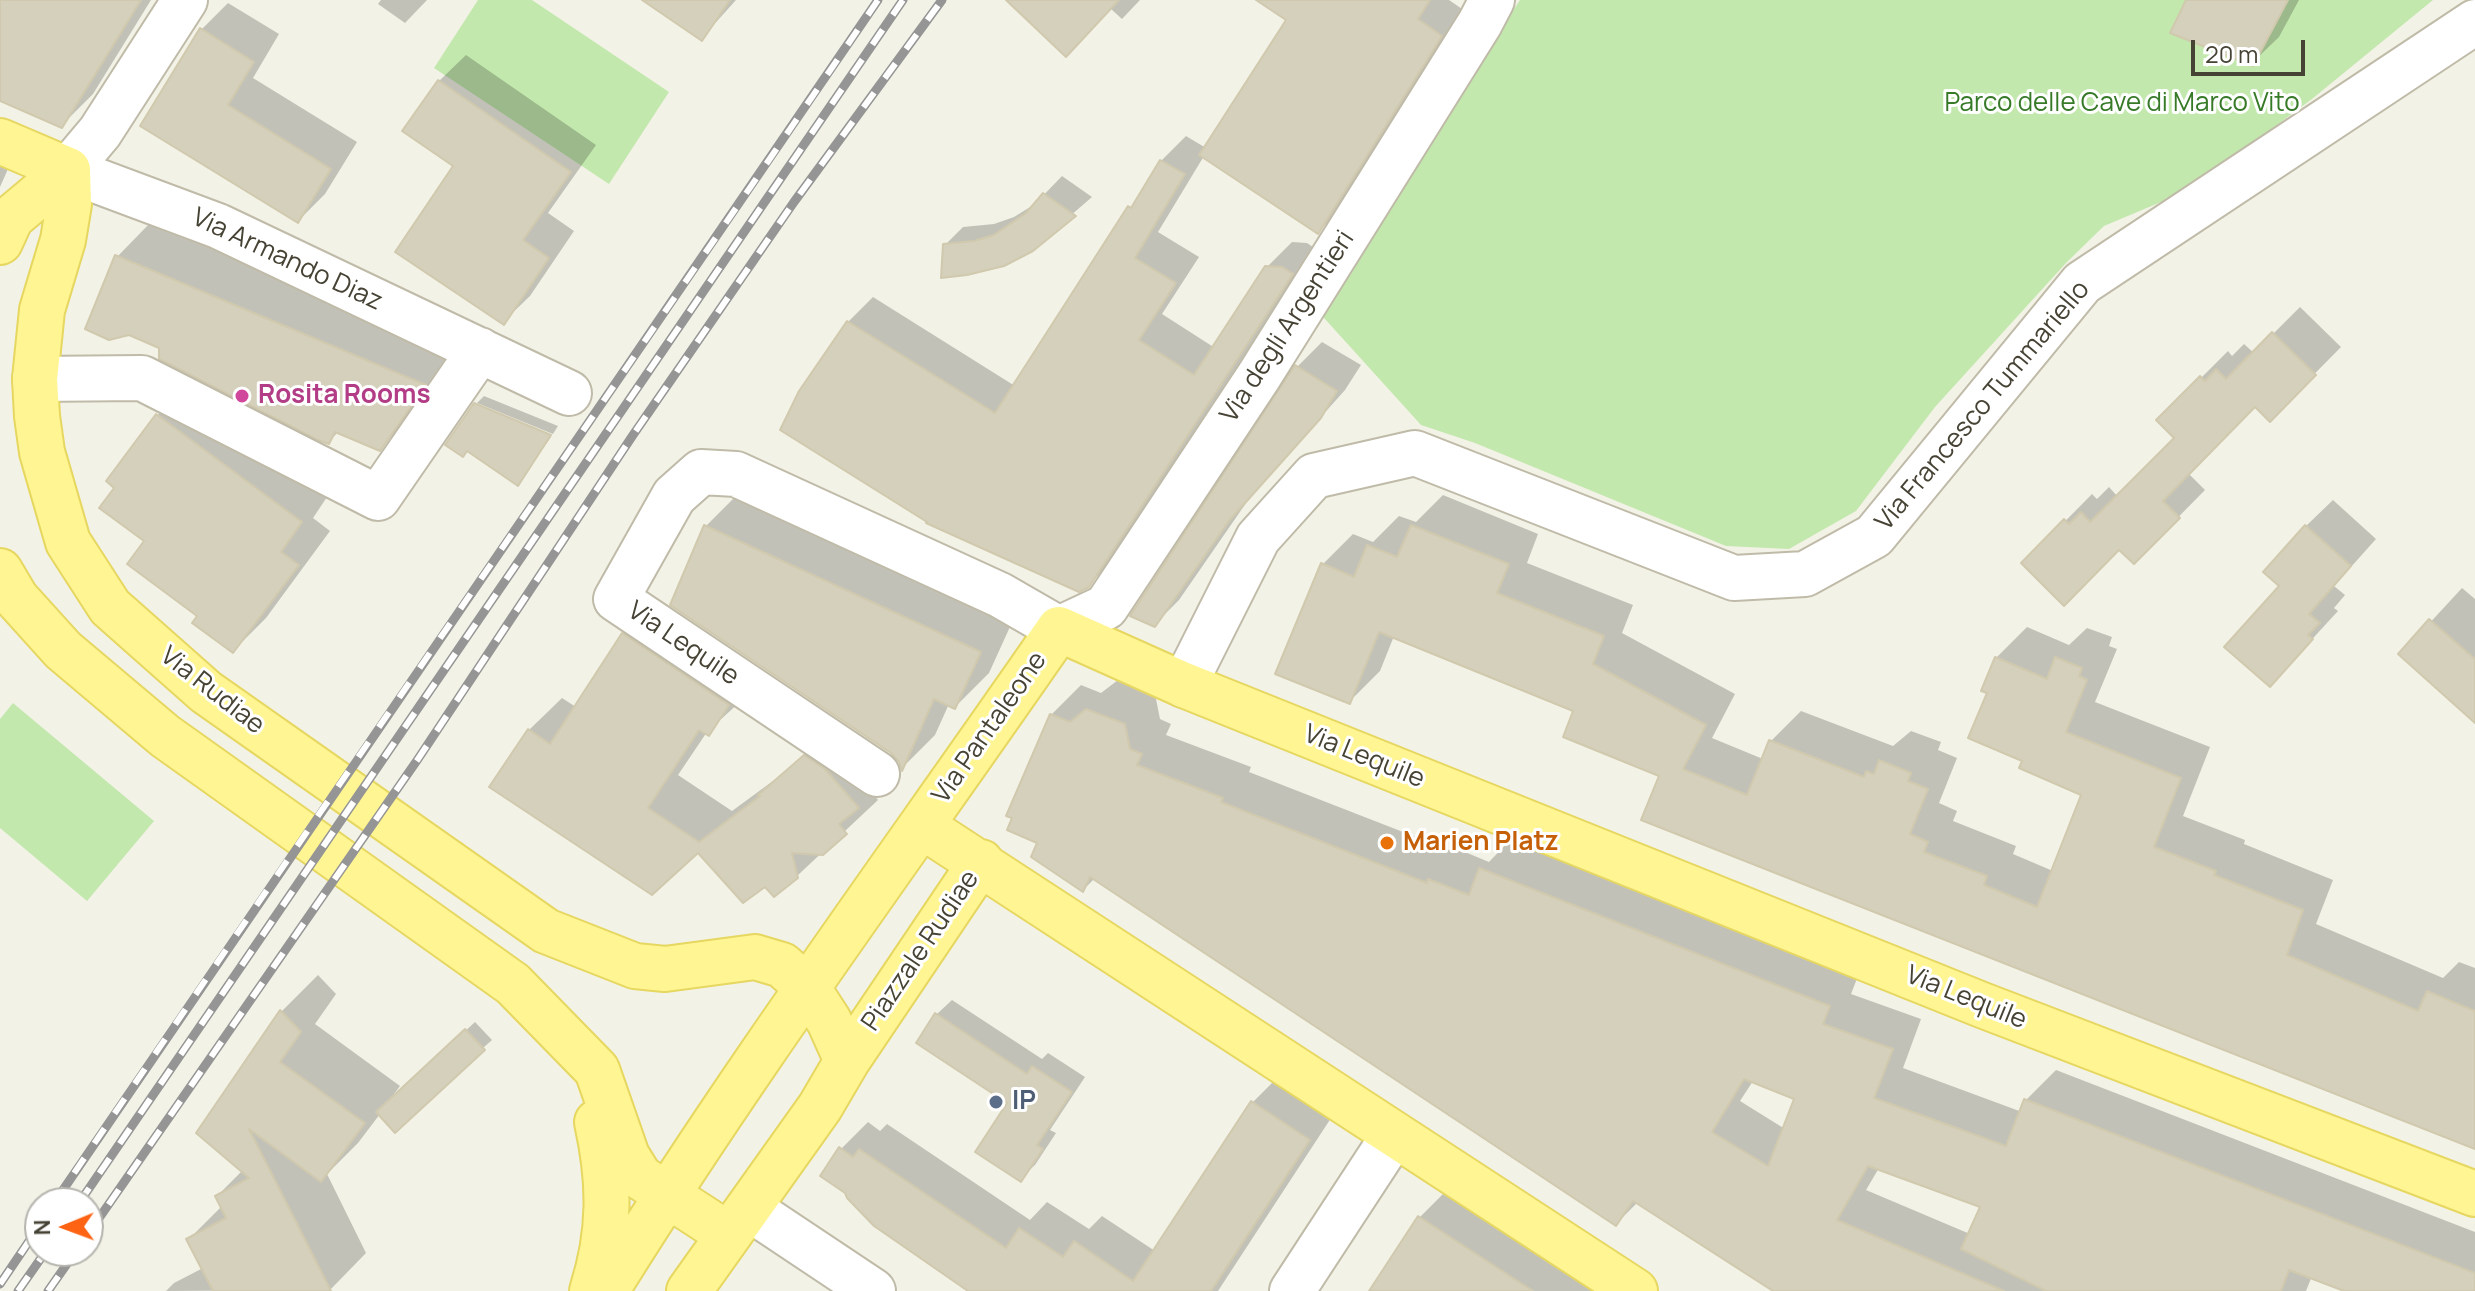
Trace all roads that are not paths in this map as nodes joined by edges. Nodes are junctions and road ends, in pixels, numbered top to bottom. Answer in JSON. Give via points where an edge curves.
{"nodes":[{"id":1,"x":185,"y":0,"type":"edge"},
{"id":2,"x":1492,"y":0,"type":"edge"},
{"id":3,"x":2475,"y":22,"type":"edge"},
{"id":4,"x":0,"y":141,"type":"edge"},
{"id":5,"x":68,"y":170,"type":"junction"},
{"id":6,"x":0,"y":242,"type":"edge"},
{"id":7,"x":480,"y":350,"type":"junction"},
{"id":8,"x":35,"y":379,"type":"junction"},
{"id":9,"x":569,"y":393,"type":"dead end"},
{"id":10,"x":0,"y":571,"type":"edge"},
{"id":11,"x":1059,"y":629,"type":"junction"},
{"id":12,"x":1184,"y":685,"type":"junction"},
{"id":13,"x":877,"y":774,"type":"dead end"},
{"id":14,"x":922,"y":826,"type":"junction"},
{"id":15,"x":981,"y":862,"type":"junction"},
{"id":16,"x":807,"y":987,"type":"junction"},
{"id":17,"x":572,"y":1043,"type":"junction"},
{"id":18,"x":847,"y":1061,"type":"junction"},
{"id":19,"x":1394,"y":1135,"type":"junction"},
{"id":20,"x":2475,"y":1194,"type":"edge"},
{"id":21,"x":666,"y":1195,"type":"junction"},
{"id":22,"x":740,"y":1222,"type":"junction"},
{"id":23,"x":592,"y":1291,"type":"edge"},
{"id":24,"x":606,"y":1291,"type":"edge"},
{"id":25,"x":689,"y":1291,"type":"edge"},
{"id":26,"x":873,"y":1291,"type":"edge"},
{"id":27,"x":1292,"y":1291,"type":"edge"},
{"id":28,"x":1635,"y":1291,"type":"edge"}],
"edges":[{"from":1,"to":5,"type":"street","via":[[100,132]]},
{"from":2,"to":11,"type":"street","name":"Via degli Argentieri","via":[[1259,376],[1106,607]]},
{"from":3,"to":12,"type":"street","name":"Via Francesco Tummariello","via":[[2082,283],[1874,536],[1805,574],[1734,578],[1415,453],[1314,476],[1258,538]]},
{"from":4,"to":5,"type":"main road","name":"Via Armando Diaz"},
{"from":5,"to":6,"type":"main road","via":[[11,218]]},
{"from":5,"to":7,"type":"street","name":"Via Armando Diaz","via":[[218,226]]},
{"from":5,"to":8,"type":"main road","name":"Via Rudiae","via":[[69,204],[42,310]]},
{"from":7,"to":8,"type":"street","via":[[378,498],[142,378]]},
{"from":7,"to":9,"type":"street","name":"Via Armando Diaz"},
{"from":8,"to":16,"type":"main road","name":"Via Rudiae","via":[[42,452],[68,542],[110,607],[206,692],[546,931],[635,966],[665,969],[755,957],[782,965]]},
{"from":10,"to":17,"type":"main road","via":[[16,598],[63,650],[165,736],[513,984]]},
{"from":11,"to":12,"type":"main road","name":"Via Lequile"},
{"from":11,"to":13,"type":"street","name":"Via Lequile","via":[[1000,595],[736,474],[701,472],[674,496],[616,599]]},
{"from":11,"to":14,"type":"main road","name":"Via Pantaleone"},
{"from":12,"to":20,"type":"main road","name":"Via Lequile","via":[[1982,1005]]},
{"from":14,"to":15,"type":"main road","name":"Piazzale Rudiae"},
{"from":14,"to":16,"type":"main road"},
{"from":15,"to":18,"type":"main road","name":"Piazzale Rudiae"},
{"from":15,"to":19,"type":"main road"},
{"from":16,"to":18,"type":"main road","name":"Piazzale Rudiae"},
{"from":16,"to":21,"type":"main road"},
{"from":17,"to":21,"type":"main road","via":[[597,1070],[627,1156],[640,1177]]},
{"from":17,"to":23,"type":"main road","via":[[606,1162],[608,1212]]},
{"from":18,"to":22,"type":"main road","name":"Piazzale Rudiae"},
{"from":19,"to":27,"type":"street"},
{"from":19,"to":28,"type":"main road"},
{"from":21,"to":22,"type":"main road"},
{"from":21,"to":24,"type":"main road"},
{"from":22,"to":25,"type":"main road","name":"Piazzale Rudiae"},
{"from":22,"to":26,"type":"street"}]}
